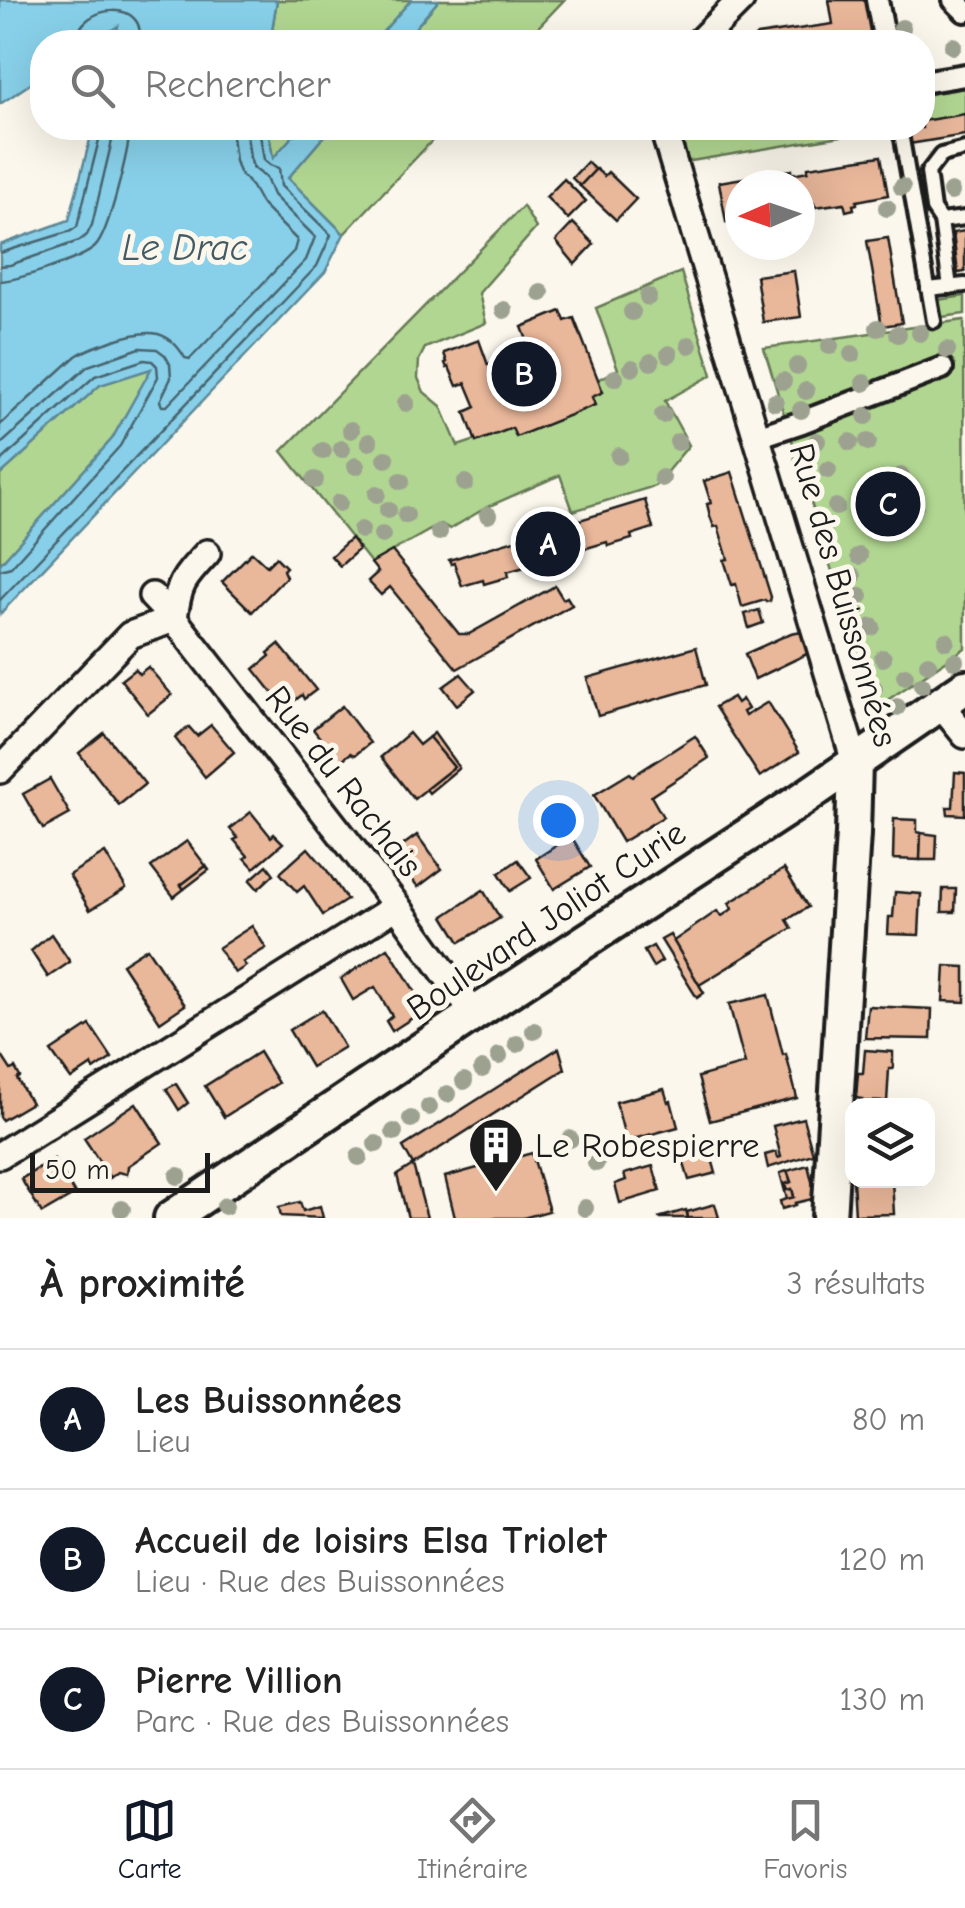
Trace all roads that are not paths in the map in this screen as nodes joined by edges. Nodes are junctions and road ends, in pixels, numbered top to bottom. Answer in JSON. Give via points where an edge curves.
{"nodes":[{"id":1,"x":741,"y":0,"type":"edge"},
{"id":2,"x":877,"y":0,"type":"edge"},
{"id":3,"x":954,"y":0,"type":"edge"},
{"id":4,"x":965,"y":11,"type":"edge"},
{"id":5,"x":711,"y":30,"type":"edge"},
{"id":6,"x":883,"y":30,"type":"edge"},
{"id":7,"x":965,"y":75,"type":"edge"},
{"id":8,"x":935,"y":80,"type":"edge"},
{"id":9,"x":667,"y":140,"type":"edge"},
{"id":10,"x":902,"y":140,"type":"edge"},
{"id":11,"x":965,"y":149,"type":"edge"},
{"id":12,"x":965,"y":218,"type":"edge"},
{"id":13,"x":941,"y":222,"type":"junction"},
{"id":14,"x":965,"y":285,"type":"edge"},
{"id":15,"x":950,"y":287,"type":"junction"},
{"id":16,"x":928,"y":290,"type":"junction"},
{"id":17,"x":934,"y":321,"type":"dead end"},
{"id":18,"x":942,"y":368,"type":"dead end"},
{"id":19,"x":756,"y":437,"type":"junction"},
{"id":20,"x":207,"y":554,"type":"dead end"},
{"id":21,"x":152,"y":596,"type":"dead end"},
{"id":22,"x":174,"y":619,"type":"junction"},
{"id":23,"x":952,"y":695,"type":"edge"},
{"id":24,"x":965,"y":734,"type":"edge"},
{"id":25,"x":855,"y":762,"type":"junction"},
{"id":26,"x":0,"y":770,"type":"edge"},
{"id":27,"x":398,"y":906,"type":"junction"},
{"id":28,"x":474,"y":1014,"type":"junction"},
{"id":29,"x":0,"y":1155,"type":"edge"},
{"id":30,"x":171,"y":1218,"type":"edge"},
{"id":31,"x":829,"y":1218,"type":"edge"}],
"edges":[{"from":1,"to":5,"type":"street"},
{"from":2,"to":6,"type":"street"},
{"from":3,"to":4,"type":"street"},
{"from":7,"to":8,"type":"street"},
{"from":9,"to":19,"type":"street","name":"Rue des Buissonnées"},
{"from":10,"to":16,"type":"lane"},
{"from":11,"to":13,"type":"lane","via":[[941,155],[928,172]]},
{"from":12,"to":13,"type":"lane"},
{"from":13,"to":15,"type":"lane"},
{"from":14,"to":15,"type":"lane"},
{"from":15,"to":16,"type":"lane"},
{"from":16,"to":17,"type":"lane"},
{"from":18,"to":19,"type":"street"},
{"from":19,"to":25,"type":"street","name":"Rue des Buissonnées"},
{"from":20,"to":22,"type":"street","via":[[177,592]]},
{"from":21,"to":22,"type":"street","name":"Rue du Rachais"},
{"from":22,"to":26,"type":"street","via":[[130,635]]},
{"from":22,"to":27,"type":"street","name":"Rue du Rachais"},
{"from":23,"to":24,"type":"street"},
{"from":23,"to":25,"type":"street","name":"Boulevard Joliot Curie"},
{"from":25,"to":28,"type":"street","name":"Boulevard Joliot Curie"},
{"from":25,"to":31,"type":"street","name":"Rue des Buissonnées"},
{"from":27,"to":28,"type":"street","name":"Rue du Rachais"},
{"from":27,"to":29,"type":"street"},
{"from":28,"to":30,"type":"street","name":"Boulevard Joliot Curie"}]}
